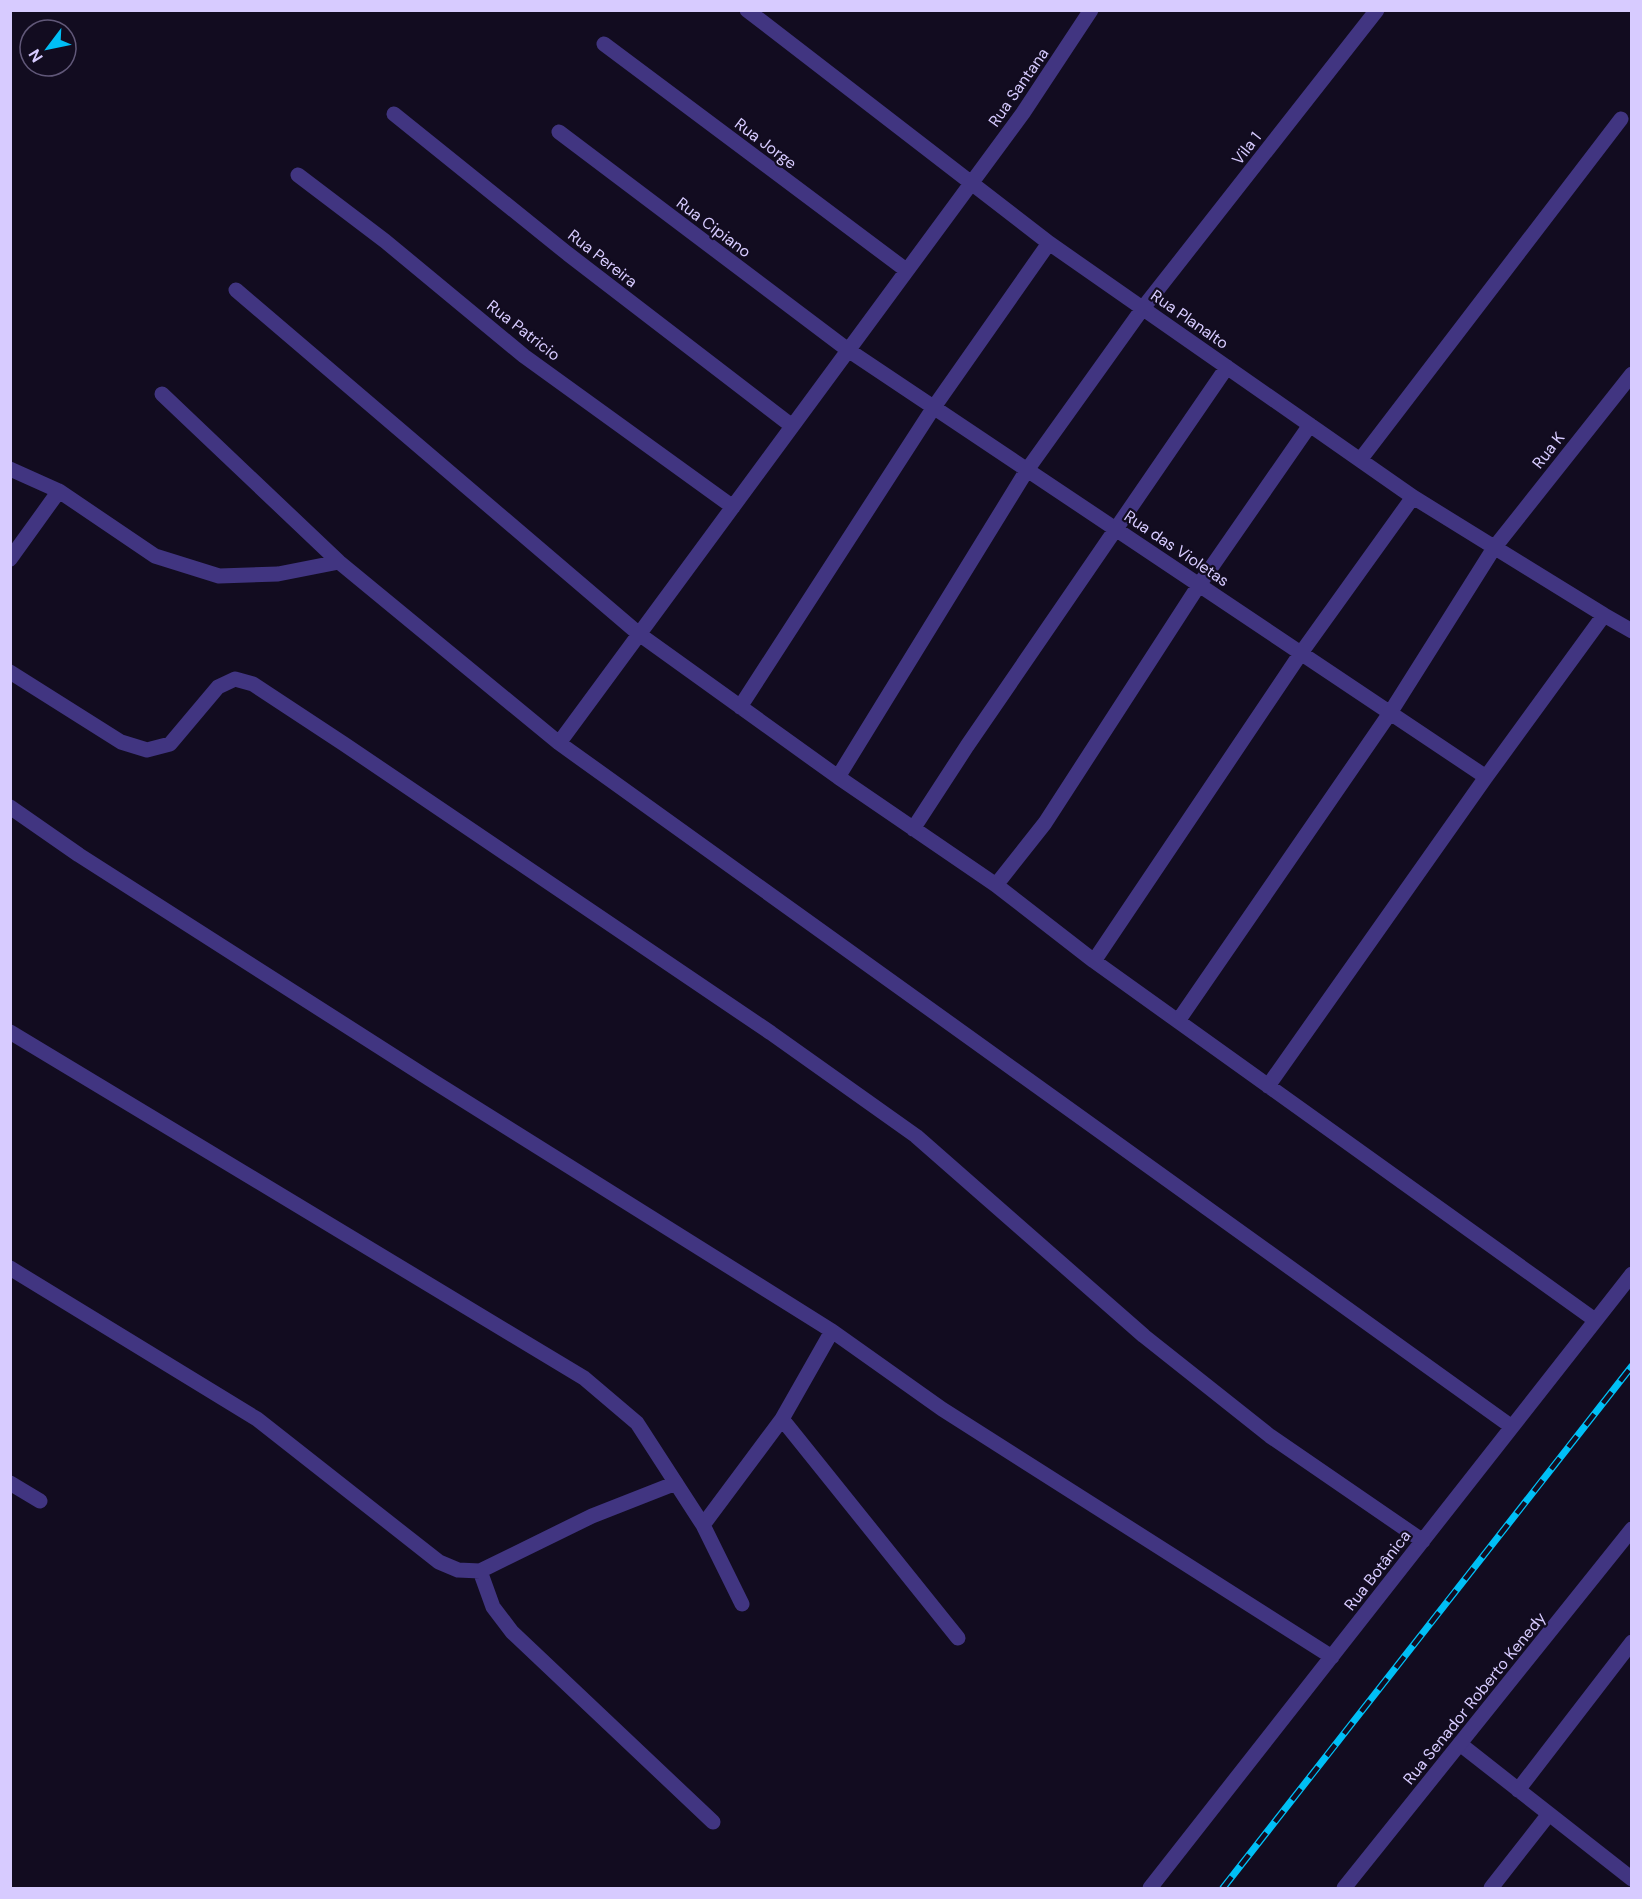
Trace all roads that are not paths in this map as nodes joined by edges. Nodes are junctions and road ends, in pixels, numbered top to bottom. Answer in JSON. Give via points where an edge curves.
{"nodes":[{"id":1,"x":747,"y":10,"type":"edge"},
{"id":2,"x":1091,"y":10,"type":"edge"},
{"id":3,"x":1377,"y":10,"type":"edge"},
{"id":4,"x":604,"y":44,"type":"dead end"},
{"id":5,"x":394,"y":114,"type":"dead end"},
{"id":6,"x":1621,"y":119,"type":"dead end"},
{"id":7,"x":559,"y":132,"type":"dead end"},
{"id":8,"x":297,"y":175,"type":"dead end"},
{"id":9,"x":972,"y":182,"type":"junction"},
{"id":10,"x":1050,"y":243,"type":"junction"},
{"id":11,"x":906,"y":270,"type":"junction"},
{"id":12,"x":236,"y":290,"type":"dead end"},
{"id":13,"x":1143,"y":308,"type":"junction"},
{"id":14,"x":848,"y":350,"type":"junction"},
{"id":15,"x":1227,"y":367,"type":"junction"},
{"id":16,"x":1632,"y":374,"type":"edge"},
{"id":17,"x":162,"y":394,"type":"dead end"},
{"id":18,"x":934,"y":407,"type":"junction"},
{"id":19,"x":1310,"y":425,"type":"junction"},
{"id":20,"x":792,"y":426,"type":"junction"},
{"id":21,"x":1360,"y":460,"type":"junction"},
{"id":22,"x":10,"y":469,"type":"edge"},
{"id":23,"x":1028,"y":470,"type":"junction"},
{"id":24,"x":59,"y":491,"type":"junction"},
{"id":25,"x":1413,"y":497,"type":"junction"},
{"id":26,"x":733,"y":507,"type":"junction"},
{"id":27,"x":1116,"y":529,"type":"junction"},
{"id":28,"x":1494,"y":548,"type":"junction"},
{"id":29,"x":10,"y":559,"type":"edge"},
{"id":30,"x":339,"y":562,"type":"junction"},
{"id":31,"x":1199,"y":585,"type":"junction"},
{"id":32,"x":1604,"y":615,"type":"junction"},
{"id":33,"x":1632,"y":631,"type":"edge"},
{"id":34,"x":639,"y":634,"type":"junction"},
{"id":35,"x":1300,"y":653,"type":"junction"},
{"id":36,"x":10,"y":672,"type":"edge"},
{"id":37,"x":740,"y":707,"type":"junction"},
{"id":38,"x":1390,"y":713,"type":"junction"},
{"id":39,"x":560,"y":743,"type":"junction"},
{"id":40,"x":838,"y":777,"type":"junction"},
{"id":41,"x":1486,"y":777,"type":"junction"},
{"id":42,"x":10,"y":807,"type":"edge"},
{"id":43,"x":913,"y":829,"type":"junction"},
{"id":44,"x":996,"y":885,"type":"junction"},
{"id":45,"x":1094,"y":961,"type":"junction"},
{"id":46,"x":1178,"y":1022,"type":"junction"},
{"id":47,"x":10,"y":1032,"type":"edge"},
{"id":48,"x":1268,"y":1086,"type":"junction"},
{"id":49,"x":10,"y":1268,"type":"edge"},
{"id":50,"x":1632,"y":1274,"type":"edge"},
{"id":51,"x":1595,"y":1320,"type":"junction"},
{"id":52,"x":832,"y":1331,"type":"junction"},
{"id":53,"x":782,"y":1419,"type":"junction"},
{"id":54,"x":1512,"y":1427,"type":"junction"},
{"id":55,"x":10,"y":1483,"type":"edge"},
{"id":56,"x":676,"y":1483,"type":"junction"},
{"id":57,"x":40,"y":1501,"type":"dead end"},
{"id":58,"x":703,"y":1525,"type":"junction"},
{"id":59,"x":1632,"y":1529,"type":"edge"},
{"id":60,"x":1422,"y":1541,"type":"junction"},
{"id":61,"x":480,"y":1571,"type":"junction"},
{"id":62,"x":742,"y":1604,"type":"dead end"},
{"id":63,"x":958,"y":1638,"type":"dead end"},
{"id":64,"x":1632,"y":1642,"type":"edge"},
{"id":65,"x":1332,"y":1657,"type":"junction"},
{"id":66,"x":1460,"y":1744,"type":"junction"},
{"id":67,"x":1518,"y":1790,"type":"junction"},
{"id":68,"x":1549,"y":1814,"type":"junction"},
{"id":69,"x":713,"y":1822,"type":"dead end"},
{"id":70,"x":1632,"y":1879,"type":"edge"},
{"id":71,"x":1150,"y":1888,"type":"edge"},
{"id":72,"x":1344,"y":1888,"type":"edge"},
{"id":73,"x":1491,"y":1888,"type":"edge"}],
"edges":[{"from":1,"to":9,"type":"street","name":"Rua Planalto"},
{"from":2,"to":9,"type":"street","name":"Rua Santana"},
{"from":3,"to":13,"type":"street","name":"Vila 1"},
{"from":4,"to":11,"type":"street","name":"Rua Jorge"},
{"from":5,"to":20,"type":"street","name":"Rua Pereira"},
{"from":6,"to":21,"type":"street"},
{"from":7,"to":14,"type":"street","name":"Rua Cipiano"},
{"from":8,"to":26,"type":"street","name":"Rua Patricio","via":[[385,241],[524,356]]},
{"from":9,"to":10,"type":"street","name":"Rua Planalto"},
{"from":9,"to":11,"type":"street","name":"Rua Santana"},
{"from":10,"to":13,"type":"street","name":"Rua Planalto"},
{"from":10,"to":18,"type":"street"},
{"from":11,"to":14,"type":"street","name":"Rua Santana"},
{"from":12,"to":34,"type":"street"},
{"from":13,"to":15,"type":"street","name":"Rua Planalto"},
{"from":13,"to":23,"type":"street","name":"Vila 1"},
{"from":14,"to":18,"type":"street","name":"Rua das Violetas"},
{"from":14,"to":20,"type":"street","name":"Rua Santana"},
{"from":15,"to":19,"type":"street","name":"Rua Planalto"},
{"from":15,"to":27,"type":"street"},
{"from":16,"to":28,"type":"street","name":"Rua K"},
{"from":17,"to":30,"type":"street"},
{"from":18,"to":23,"type":"street","name":"Rua das Violetas"},
{"from":18,"to":37,"type":"street"},
{"from":19,"to":21,"type":"street","name":"Rua Planalto"},
{"from":19,"to":31,"type":"street"},
{"from":20,"to":26,"type":"street","name":"Rua Santana"},
{"from":21,"to":25,"type":"street","name":"Rua Planalto"},
{"from":22,"to":24,"type":"street"},
{"from":23,"to":27,"type":"street","name":"Rua das Violetas"},
{"from":23,"to":40,"type":"street","name":"Vila 1"},
{"from":24,"to":29,"type":"street"},
{"from":24,"to":30,"type":"street","via":[[155,556],[219,576],[278,574]]},
{"from":25,"to":28,"type":"street","name":"Rua Planalto"},
{"from":25,"to":35,"type":"street"},
{"from":26,"to":34,"type":"street","name":"Rua Santana"},
{"from":27,"to":31,"type":"street","name":"Rua das Violetas"},
{"from":27,"to":43,"type":"street"},
{"from":28,"to":32,"type":"street","name":"Rua Planalto"},
{"from":28,"to":38,"type":"street","name":"Rua K"},
{"from":30,"to":39,"type":"street"},
{"from":31,"to":35,"type":"street","name":"Rua das Violetas"},
{"from":31,"to":44,"type":"street","via":[[1045,823]]},
{"from":32,"to":33,"type":"street","name":"Rua Planalto"},
{"from":32,"to":41,"type":"street"},
{"from":34,"to":37,"type":"street"},
{"from":34,"to":39,"type":"street","name":"Rua Santana"},
{"from":35,"to":38,"type":"street","name":"Rua das Violetas"},
{"from":35,"to":45,"type":"street"},
{"from":36,"to":60,"type":"street","via":[[121,742],[147,750],[170,744],[218,687],[235,679],[253,684],[731,1006],[916,1136],[1144,1336],[1270,1436]]},
{"from":37,"to":40,"type":"street"},
{"from":38,"to":41,"type":"street","name":"Rua das Violetas"},
{"from":38,"to":46,"type":"street","name":"Rua K"},
{"from":39,"to":54,"type":"street"},
{"from":40,"to":43,"type":"street"},
{"from":41,"to":48,"type":"street"},
{"from":42,"to":52,"type":"street","via":[[428,1078]]},
{"from":43,"to":44,"type":"street"},
{"from":44,"to":45,"type":"street"},
{"from":45,"to":46,"type":"street"},
{"from":46,"to":48,"type":"street"},
{"from":47,"to":56,"type":"street","via":[[584,1378],[637,1423]]},
{"from":48,"to":51,"type":"street"},
{"from":49,"to":61,"type":"street","via":[[256,1419],[439,1562],[458,1570]]},
{"from":50,"to":51,"type":"street","name":"Rua Botânica"},
{"from":51,"to":54,"type":"street","name":"Rua Botânica"},
{"from":52,"to":53,"type":"street"},
{"from":52,"to":65,"type":"street","via":[[942,1409]]},
{"from":53,"to":58,"type":"street"},
{"from":53,"to":63,"type":"street"},
{"from":54,"to":60,"type":"street","name":"Rua Botânica"},
{"from":55,"to":57,"type":"street"},
{"from":56,"to":58,"type":"street"},
{"from":56,"to":61,"type":"street","via":[[592,1516]]},
{"from":58,"to":62,"type":"street"},
{"from":59,"to":66,"type":"street","name":"Rua Senador Roberto Kenedy"},
{"from":60,"to":65,"type":"street","name":"Rua Botânica"},
{"from":61,"to":69,"type":"street","via":[[493,1607],[512,1632]]},
{"from":64,"to":67,"type":"street"},
{"from":65,"to":71,"type":"street","name":"Rua Botânica"},
{"from":66,"to":67,"type":"street"},
{"from":66,"to":72,"type":"street","name":"Rua Senador Roberto Kenedy"},
{"from":67,"to":68,"type":"street"},
{"from":68,"to":70,"type":"street"},
{"from":68,"to":73,"type":"street"}]}
